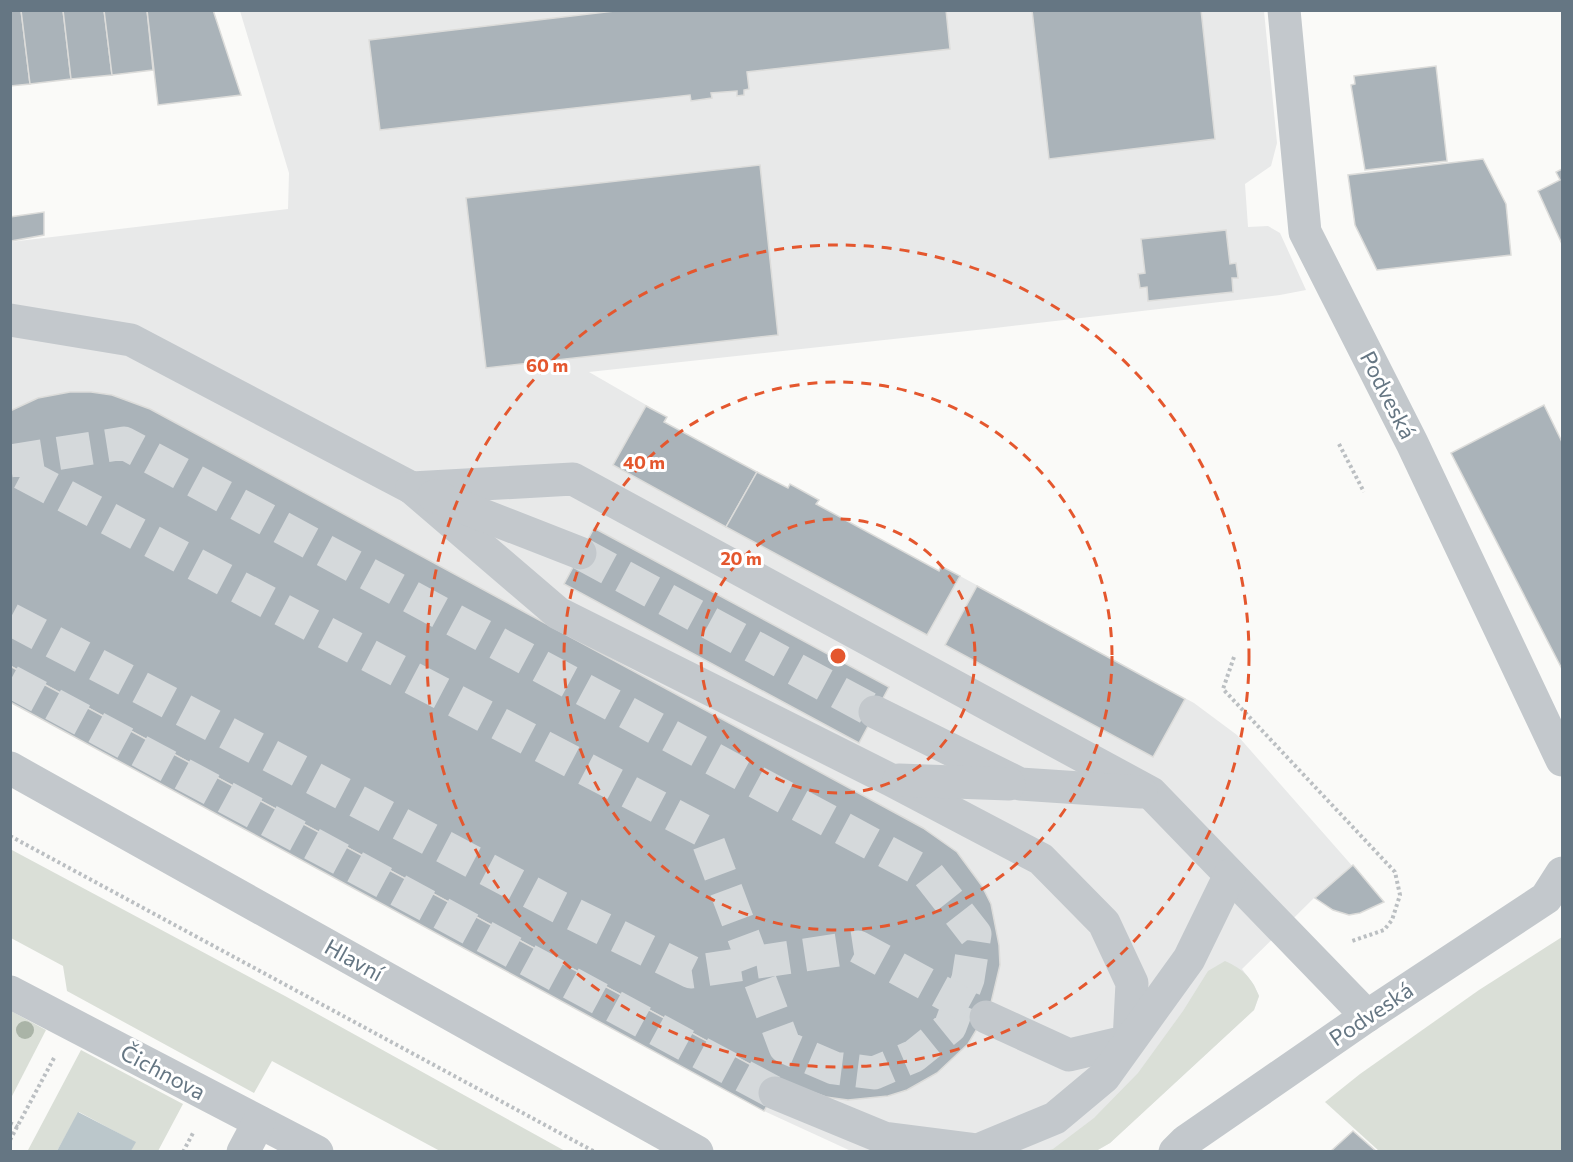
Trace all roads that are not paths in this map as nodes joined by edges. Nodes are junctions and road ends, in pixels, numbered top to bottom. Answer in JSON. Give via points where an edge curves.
{"nodes":[{"id":1,"x":1284,"y":10,"type":"edge"},
{"id":2,"x":10,"y":320,"type":"edge"},
{"id":3,"x":412,"y":488,"type":"junction"},
{"id":4,"x":580,"y":553,"type":"tunnel mouth"},
{"id":5,"x":875,"y":712,"type":"tunnel mouth"},
{"id":6,"x":1563,"y":760,"type":"edge"},
{"id":7,"x":10,"y":768,"type":"edge"},
{"id":8,"x":891,"y":780,"type":"junction"},
{"id":9,"x":1020,"y":784,"type":"junction"},
{"id":10,"x":1151,"y":793,"type":"junction"},
{"id":11,"x":1563,"y":873,"type":"edge"},
{"id":12,"x":1230,"y":874,"type":"junction"},
{"id":13,"x":10,"y":992,"type":"edge"},
{"id":14,"x":1367,"y":1016,"type":"junction"},
{"id":15,"x":986,"y":1017,"type":"tunnel mouth"},
{"id":16,"x":1129,"y":1041,"type":"junction"},
{"id":17,"x":774,"y":1093,"type":"tunnel mouth"},
{"id":18,"x":258,"y":1122,"type":"junction"},
{"id":19,"x":1206,"y":1138,"type":"edge"},
{"id":20,"x":243,"y":1152,"type":"edge"},
{"id":21,"x":317,"y":1152,"type":"edge"},
{"id":22,"x":697,"y":1152,"type":"edge"},
{"id":23,"x":1175,"y":1152,"type":"edge"}],
"edges":[{"from":1,"to":6,"type":"street","name":"Podveská","via":[[1305,232],[1412,443]]},
{"from":2,"to":3,"type":"street","via":[[131,340]]},
{"from":3,"to":4,"type":"street"},
{"from":3,"to":8,"type":"street","via":[[558,613]]},
{"from":3,"to":10,"type":"street","via":[[573,478]]},
{"from":5,"to":9,"type":"street"},
{"from":7,"to":22,"type":"street","name":"Hlavní"},
{"from":8,"to":9,"type":"street"},
{"from":8,"to":16,"type":"street","via":[[1041,859],[1104,923],[1132,983]]},
{"from":9,"to":10,"type":"street"},
{"from":10,"to":12,"type":"street"},
{"from":11,"to":14,"type":"street","name":"Podveská","via":[[1546,898]]},
{"from":12,"to":14,"type":"street"},
{"from":12,"to":16,"type":"street","via":[[1189,959]]},
{"from":13,"to":18,"type":"street","name":"Čichnova"},
{"from":14,"to":19,"type":"street","name":"Podveská"},
{"from":15,"to":16,"type":"street","via":[[1069,1055]]},
{"from":16,"to":17,"type":"street","via":[[1104,1077],[1055,1118],[978,1150],[884,1138]]},
{"from":18,"to":20,"type":"street"},
{"from":18,"to":21,"type":"street","name":"Čichnova"},
{"from":19,"to":23,"type":"street","name":"Podveská","via":[[1186,1141]]}]}
